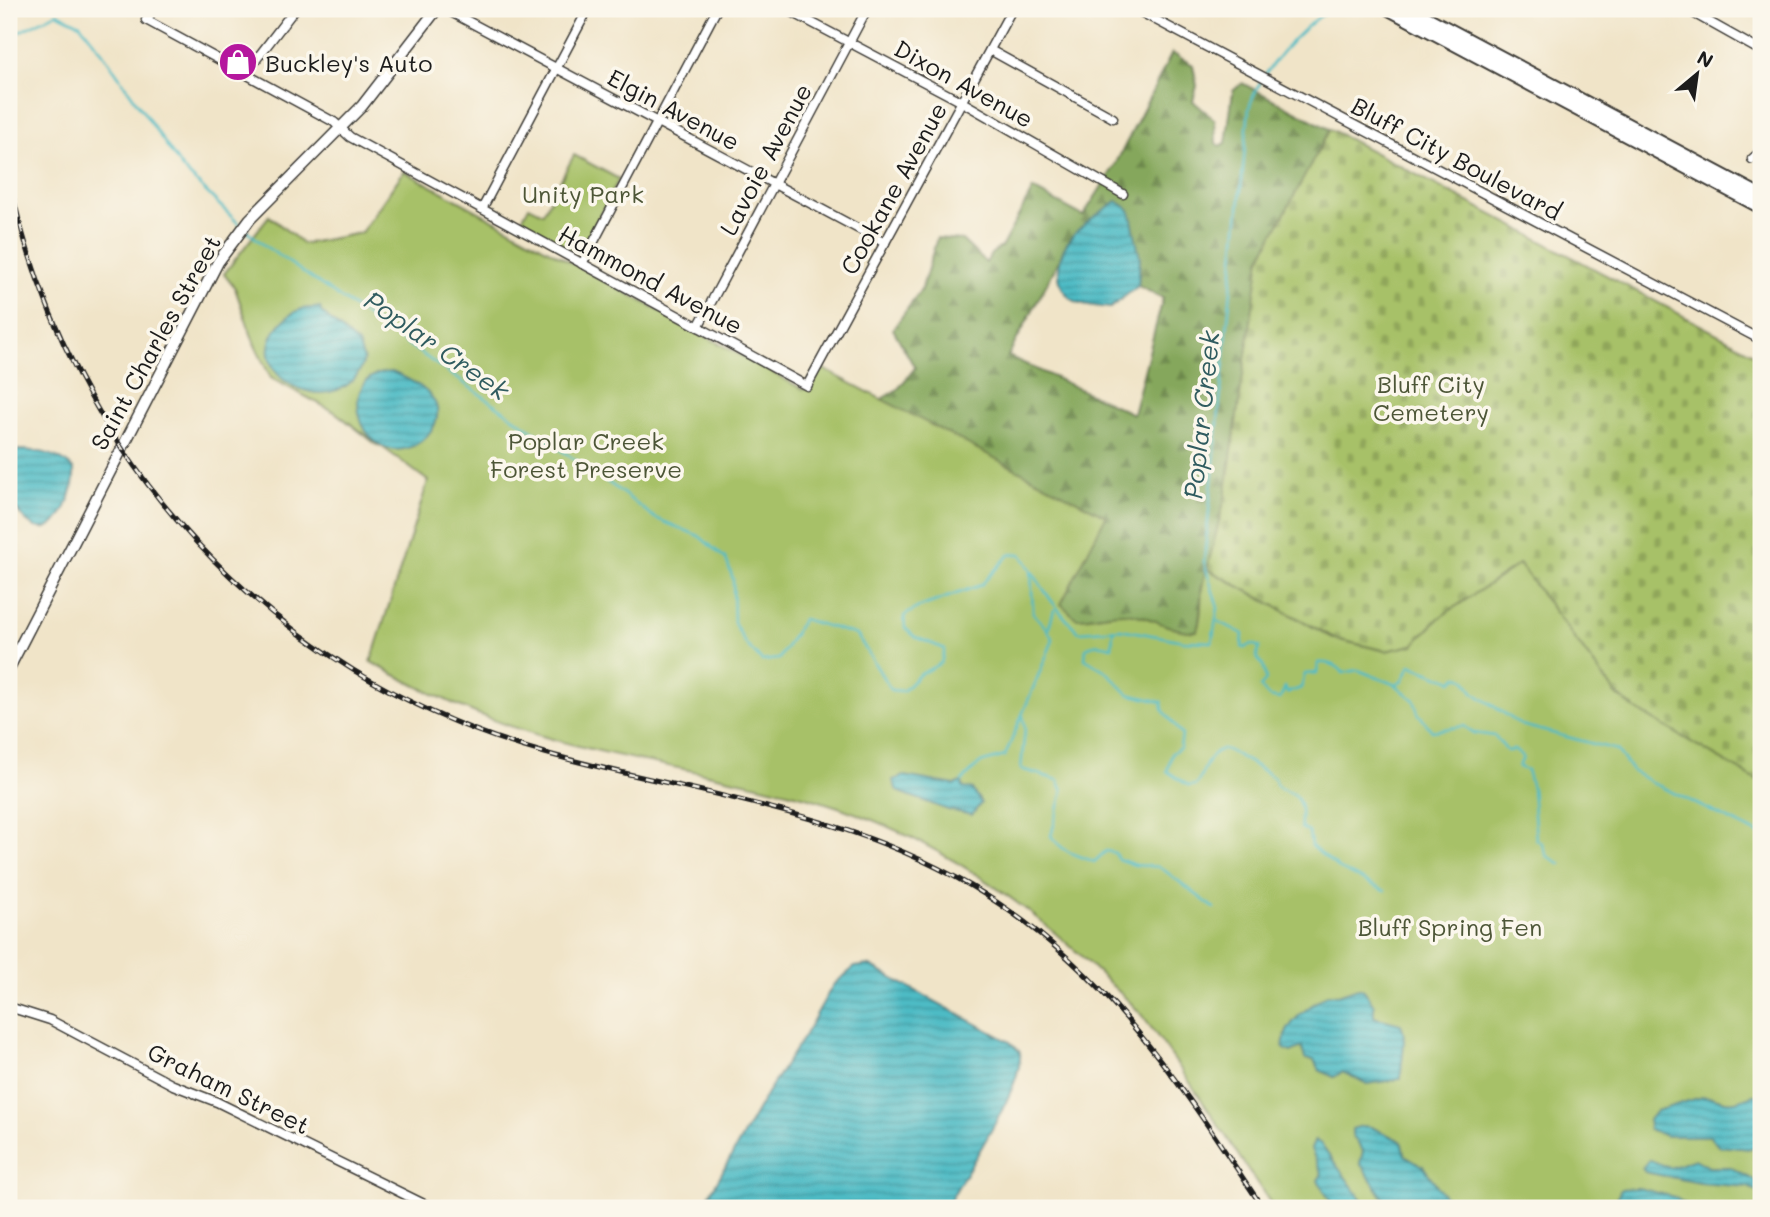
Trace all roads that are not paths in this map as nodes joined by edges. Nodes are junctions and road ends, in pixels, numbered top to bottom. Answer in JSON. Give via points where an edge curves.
{"nodes":[{"id":1,"x":154,"y":9,"type":"edge"},
{"id":2,"x":295,"y":9,"type":"edge"},
{"id":3,"x":437,"y":9,"type":"edge"},
{"id":4,"x":445,"y":9,"type":"edge"},
{"id":5,"x":587,"y":9,"type":"edge"},
{"id":6,"x":717,"y":9,"type":"edge"},
{"id":7,"x":786,"y":9,"type":"edge"},
{"id":8,"x":867,"y":9,"type":"edge"},
{"id":9,"x":1013,"y":9,"type":"edge"},
{"id":10,"x":1135,"y":9,"type":"edge"},
{"id":11,"x":1389,"y":9,"type":"edge"},
{"id":12,"x":1410,"y":9,"type":"edge"},
{"id":13,"x":1686,"y":9,"type":"edge"},
{"id":14,"x":849,"y":43,"type":"junction"},
{"id":15,"x":990,"y":50,"type":"junction"},
{"id":16,"x":1761,"y":51,"type":"edge"},
{"id":17,"x":556,"y":68,"type":"junction"},
{"id":18,"x":244,"y":74,"type":"junction"},
{"id":19,"x":962,"y":102,"type":"junction"},
{"id":20,"x":1113,"y":118,"type":"dead end"},
{"id":21,"x":657,"y":121,"type":"junction"},
{"id":22,"x":340,"y":129,"type":"junction"},
{"id":23,"x":1761,"y":151,"type":"edge"},
{"id":24,"x":1752,"y":159,"type":"dead end"},
{"id":25,"x":774,"y":184,"type":"junction"},
{"id":26,"x":1123,"y":194,"type":"dead end"},
{"id":27,"x":1761,"y":196,"type":"edge"},
{"id":28,"x":1761,"y":207,"type":"edge"},
{"id":29,"x":482,"y":209,"type":"junction"},
{"id":30,"x":885,"y":243,"type":"junction"},
{"id":31,"x":582,"y":264,"type":"junction"},
{"id":32,"x":698,"y":327,"type":"junction"},
{"id":33,"x":1761,"y":340,"type":"edge"},
{"id":34,"x":807,"y":386,"type":"joint"},
{"id":35,"x":9,"y":668,"type":"edge"},
{"id":36,"x":9,"y":1007,"type":"edge"},
{"id":37,"x":432,"y":1208,"type":"edge"}],
"edges":[{"from":1,"to":18,"type":"street","name":"Hammond Avenue","via":[[146,20]]},
{"from":2,"to":18,"type":"street"},
{"from":3,"to":22,"type":"main road","name":"Saint Charles Street"},
{"from":4,"to":17,"type":"street","name":"Elgin Avenue"},
{"from":5,"to":17,"type":"street"},
{"from":6,"to":21,"type":"street"},
{"from":7,"to":14,"type":"street","name":"Dixon Avenue"},
{"from":8,"to":14,"type":"street","name":"Lavoie Avenue"},
{"from":9,"to":15,"type":"street","name":"Cookane Avenue"},
{"from":10,"to":33,"type":"street","name":"Bluff City Boulevard"},
{"from":11,"to":28,"type":"highway"},
{"from":12,"to":27,"type":"highway"},
{"from":13,"to":16,"type":"street"},
{"from":14,"to":19,"type":"street","name":"Dixon Avenue"},
{"from":14,"to":25,"type":"street","name":"Lavoie Avenue"},
{"from":15,"to":19,"type":"street","name":"Cookane Avenue"},
{"from":15,"to":20,"type":"street"},
{"from":17,"to":21,"type":"street","name":"Elgin Avenue"},
{"from":17,"to":29,"type":"street"},
{"from":18,"to":22,"type":"street","name":"Hammond Avenue"},
{"from":19,"to":26,"type":"street","name":"Dixon Avenue"},
{"from":19,"to":30,"type":"street","name":"Cookane Avenue"},
{"from":21,"to":25,"type":"street","name":"Elgin Avenue"},
{"from":21,"to":31,"type":"street"},
{"from":22,"to":29,"type":"street","name":"Hammond Avenue"},
{"from":22,"to":35,"type":"main road","name":"Saint Charles Street","via":[[233,240],[195,304]]},
{"from":23,"to":24,"type":"street"},
{"from":25,"to":30,"type":"street","name":"Elgin Avenue"},
{"from":25,"to":32,"type":"street","name":"Lavoie Avenue"},
{"from":29,"to":31,"type":"street","name":"Hammond Avenue"},
{"from":30,"to":34,"type":"street","name":"Cookane Avenue"},
{"from":31,"to":32,"type":"street","name":"Hammond Avenue"},
{"from":32,"to":34,"type":"street","name":"Hammond Avenue"},
{"from":36,"to":37,"type":"street","name":"Graham Street","via":[[50,1020],[173,1085],[217,1102]]}]}
